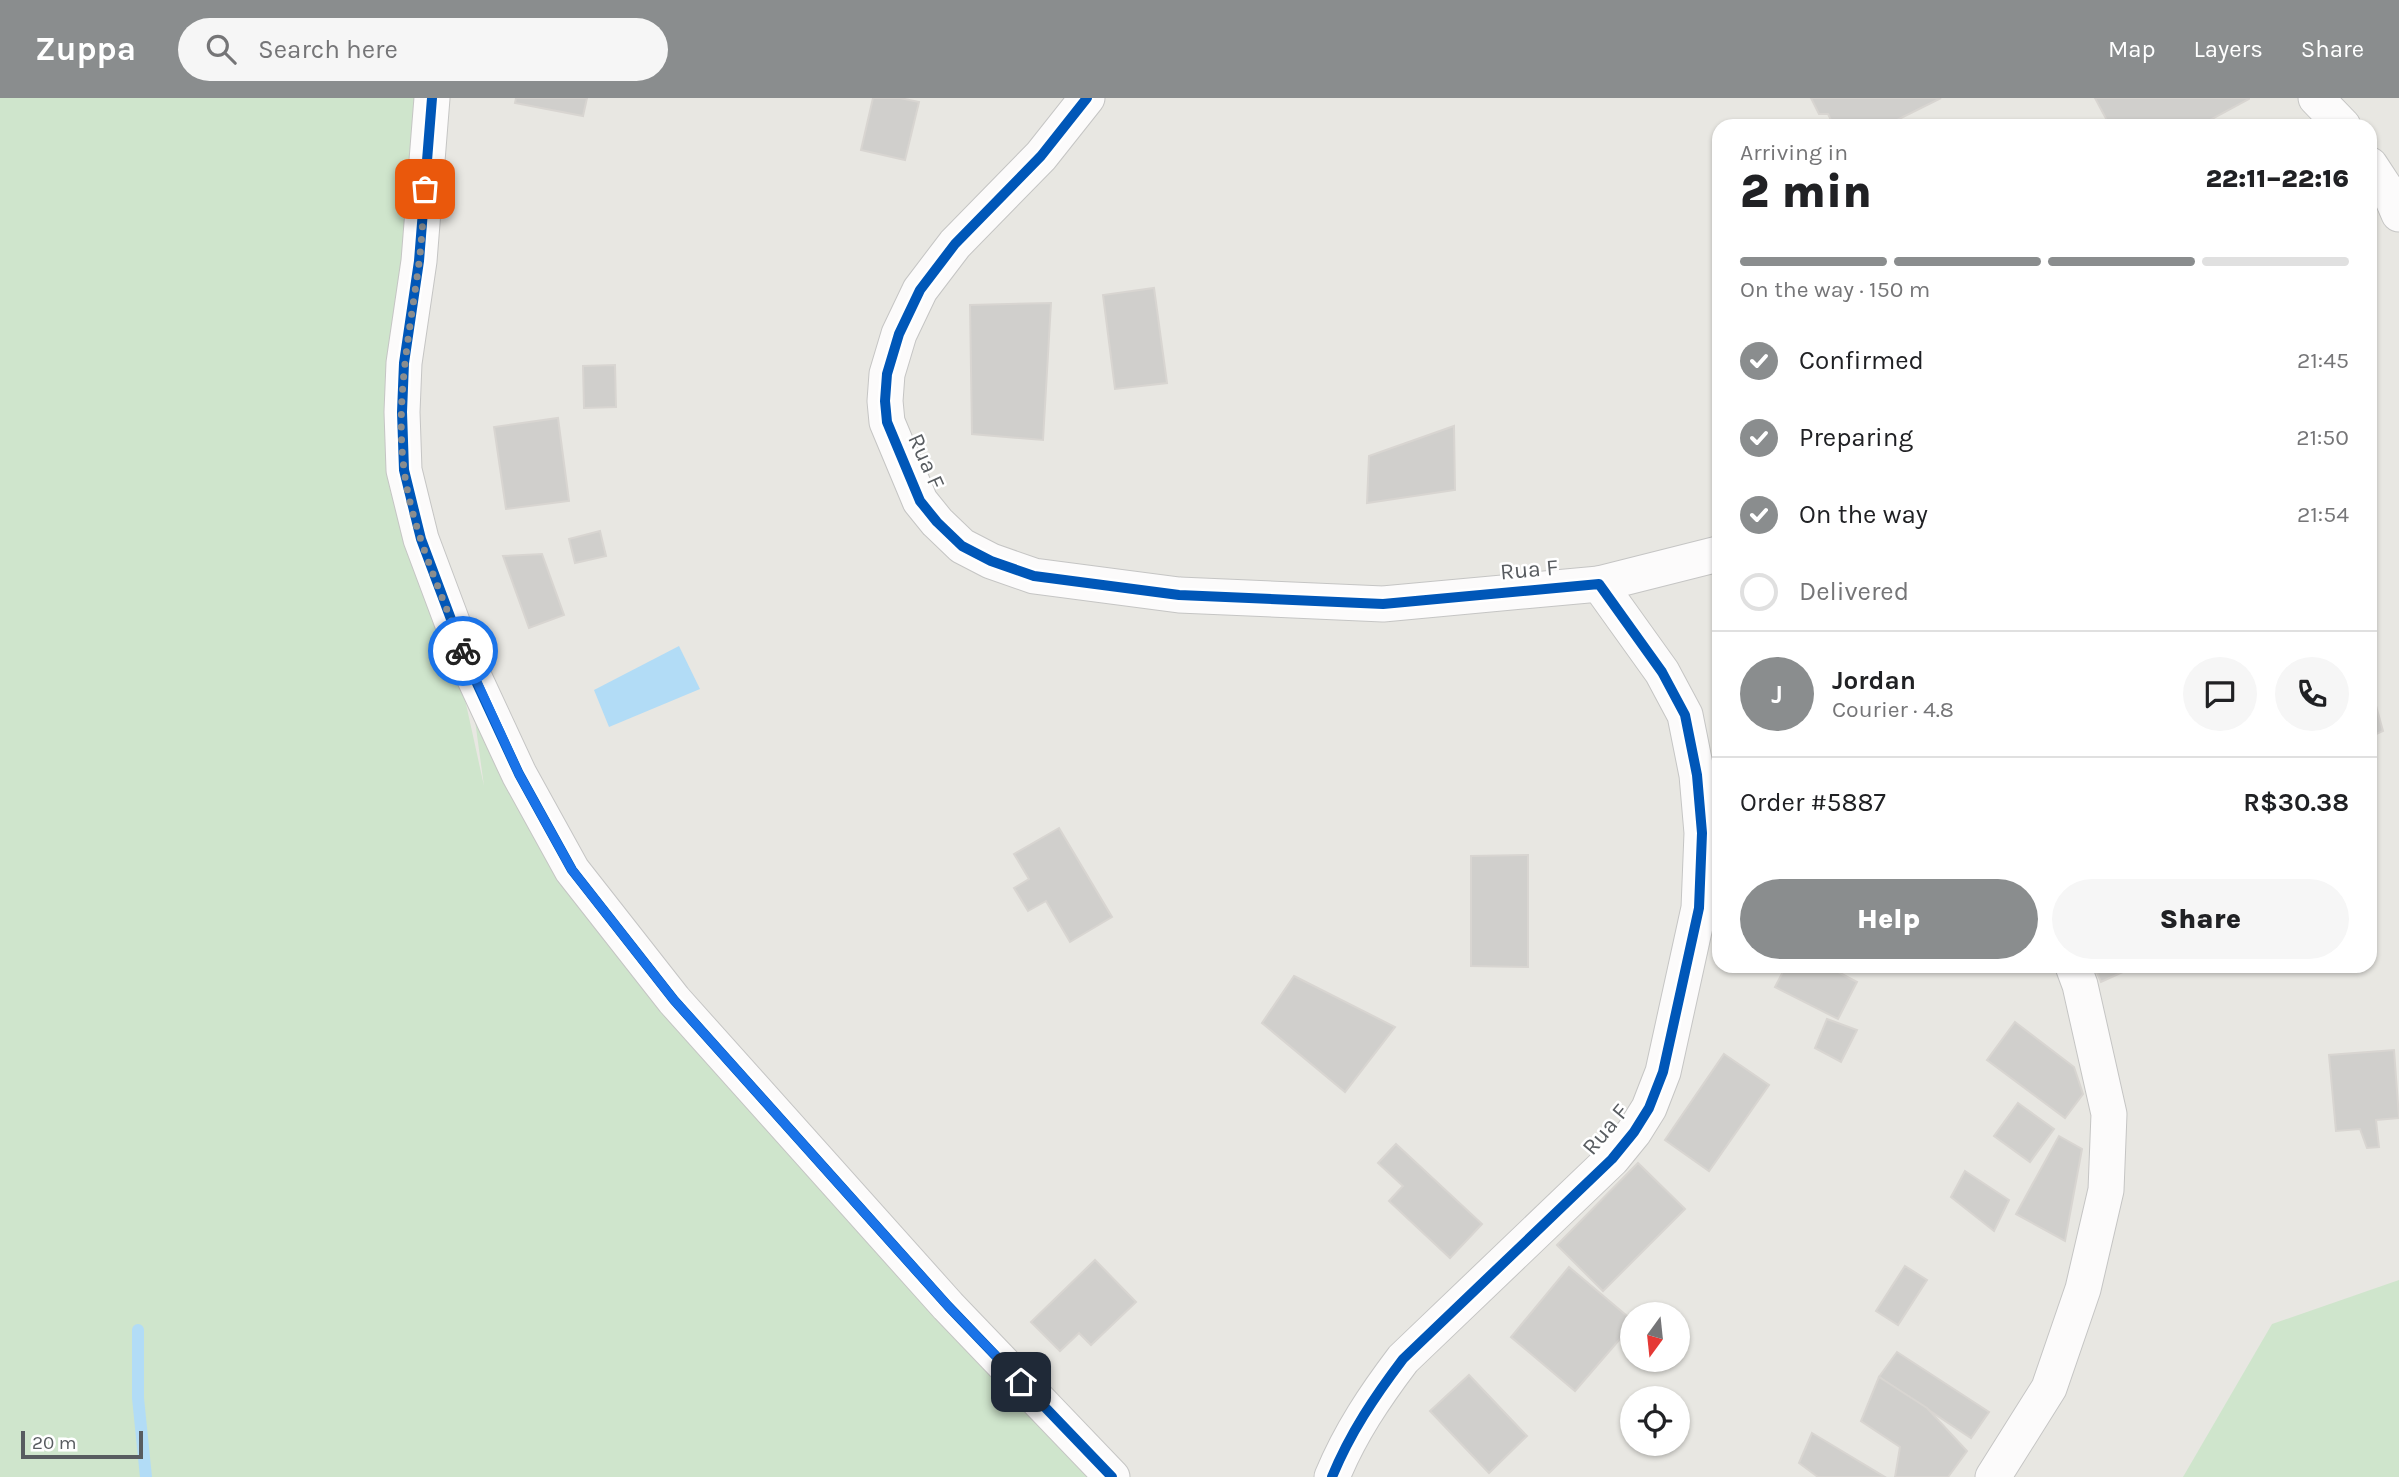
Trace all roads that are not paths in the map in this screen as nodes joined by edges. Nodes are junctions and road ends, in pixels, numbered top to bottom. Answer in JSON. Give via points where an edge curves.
{"nodes":[{"id":1,"x":432,"y":98,"type":"edge"},
{"id":2,"x":1087,"y":98,"type":"edge"},
{"id":3,"x":2316,"y":98,"type":"edge"},
{"id":4,"x":2336,"y":119,"type":"edge"},
{"id":5,"x":2377,"y":176,"type":"edge"},
{"id":6,"x":2399,"y":214,"type":"edge"},
{"id":7,"x":1712,"y":555,"type":"edge"},
{"id":8,"x":1599,"y":583,"type":"junction"},
{"id":9,"x":2076,"y":973,"type":"edge"},
{"id":10,"x":1112,"y":1477,"type":"edge"},
{"id":11,"x":1332,"y":1477,"type":"edge"},
{"id":12,"x":1993,"y":1477,"type":"edge"}],
"edges":[{"from":1,"to":10,"type":"street","via":[[419,261],[404,363],[404,470],[421,539],[467,662],[519,774],[572,870],[674,1000],[948,1306]]},
{"from":2,"to":8,"type":"street","name":"Rua F","via":[[920,290],[887,374],[887,422],[920,501],[962,546],[1034,576],[1179,595],[1383,604]]},
{"from":3,"to":4,"type":"street"},
{"from":5,"to":6,"type":"street"},
{"from":7,"to":8,"type":"street"},
{"from":8,"to":11,"type":"street","name":"Rua F","via":[[1662,672],[1685,715],[1697,775],[1702,833],[1699,908],[1663,1072],[1649,1108],[1612,1158],[1403,1359],[1346,1443]]},
{"from":9,"to":12,"type":"street","via":[[2109,1114],[2106,1190],[2083,1289],[2049,1388]]}]}
